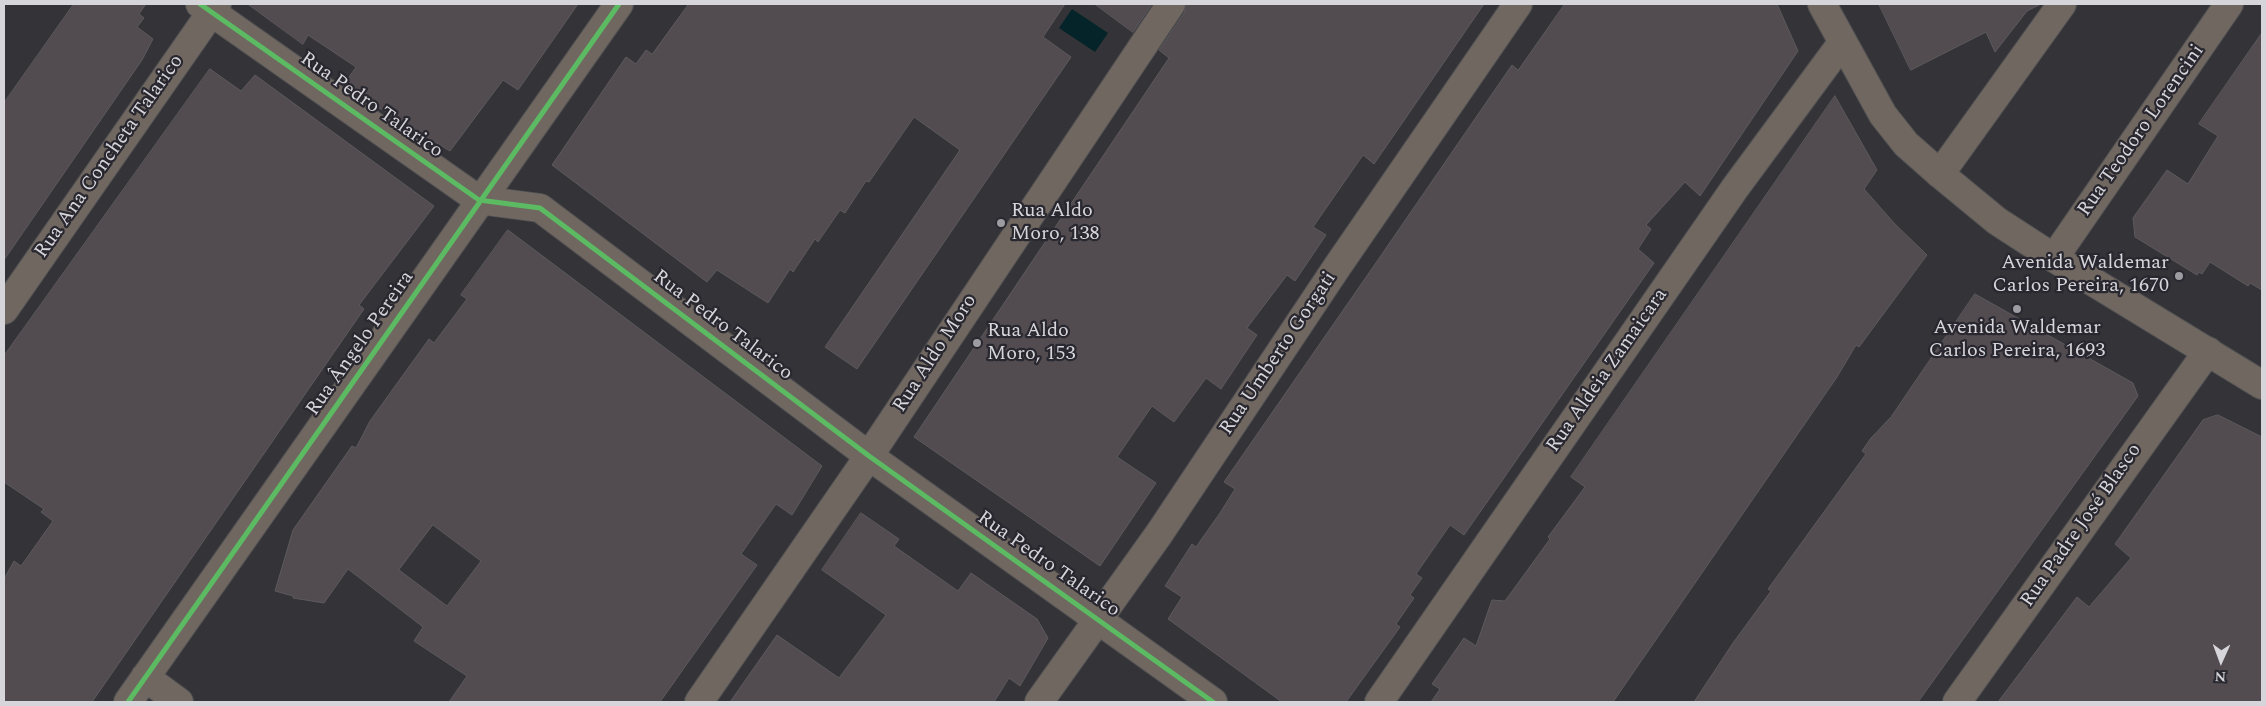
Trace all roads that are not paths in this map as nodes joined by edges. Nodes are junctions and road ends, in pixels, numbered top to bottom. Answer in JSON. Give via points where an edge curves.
{"nodes":[{"id":1,"x":619,"y":4,"type":"edge"},
{"id":2,"x":1172,"y":4,"type":"edge"},
{"id":3,"x":1518,"y":4,"type":"edge"},
{"id":4,"x":1822,"y":4,"type":"edge"},
{"id":5,"x":2062,"y":4,"type":"edge"},
{"id":6,"x":2229,"y":4,"type":"edge"},
{"id":7,"x":209,"y":7,"type":"edge"},
{"id":8,"x":1842,"y":43,"type":"junction"},
{"id":9,"x":1940,"y":174,"type":"junction"},
{"id":10,"x":479,"y":200,"type":"junction"},
{"id":11,"x":2054,"y":258,"type":"junction"},
{"id":12,"x":4,"y":310,"type":"edge"},
{"id":13,"x":2208,"y":350,"type":"junction"},
{"id":14,"x":2262,"y":385,"type":"edge"},
{"id":15,"x":869,"y":456,"type":"junction"},
{"id":16,"x":1098,"y":618,"type":"junction"},
{"id":17,"x":145,"y":677,"type":"junction"},
{"id":18,"x":128,"y":702,"type":"edge"},
{"id":19,"x":179,"y":702,"type":"edge"},
{"id":20,"x":698,"y":702,"type":"edge"},
{"id":21,"x":1039,"y":702,"type":"edge"},
{"id":22,"x":1213,"y":702,"type":"edge"},
{"id":23,"x":1379,"y":702,"type":"edge"},
{"id":24,"x":1957,"y":702,"type":"edge"}],
"edges":[{"from":1,"to":10,"type":"street","name":"Rua Ângelo Pereira"},
{"from":2,"to":15,"type":"street","name":"Rua Aldo Moro"},
{"from":3,"to":16,"type":"street","name":"Rua Umberto Gorgati","via":[[1159,534]]},
{"from":4,"to":8,"type":"street"},
{"from":5,"to":9,"type":"street"},
{"from":6,"to":11,"type":"street","name":"Rua Teodoro Lorencini"},
{"from":7,"to":10,"type":"street","name":"Rua Pedro Talarico"},
{"from":7,"to":12,"type":"street","name":"Rua Ana Concheta Talarico"},
{"from":8,"to":9,"type":"street","via":[[1883,115],[1906,144]]},
{"from":8,"to":23,"type":"street","name":"Rua Aldeia Zamaicara","via":[[1735,188]]},
{"from":9,"to":11,"type":"street","via":[[1997,221]]},
{"from":10,"to":15,"type":"street","name":"Rua Pedro Talarico","via":[[540,208]]},
{"from":10,"to":17,"type":"street","name":"Rua Ângelo Pereira"},
{"from":11,"to":13,"type":"street"},
{"from":13,"to":14,"type":"street"},
{"from":13,"to":24,"type":"street","name":"Rua Padre José Blasco"},
{"from":15,"to":16,"type":"street","name":"Rua Pedro Talarico"},
{"from":15,"to":20,"type":"street","name":"Rua Aldo Moro"},
{"from":16,"to":21,"type":"street","name":"Rua Umberto Gorgati"},
{"from":16,"to":22,"type":"street","name":"Rua Pedro Talarico"},
{"from":17,"to":18,"type":"street","name":"Rua Ângelo Pereira"},
{"from":17,"to":19,"type":"street"}]}
